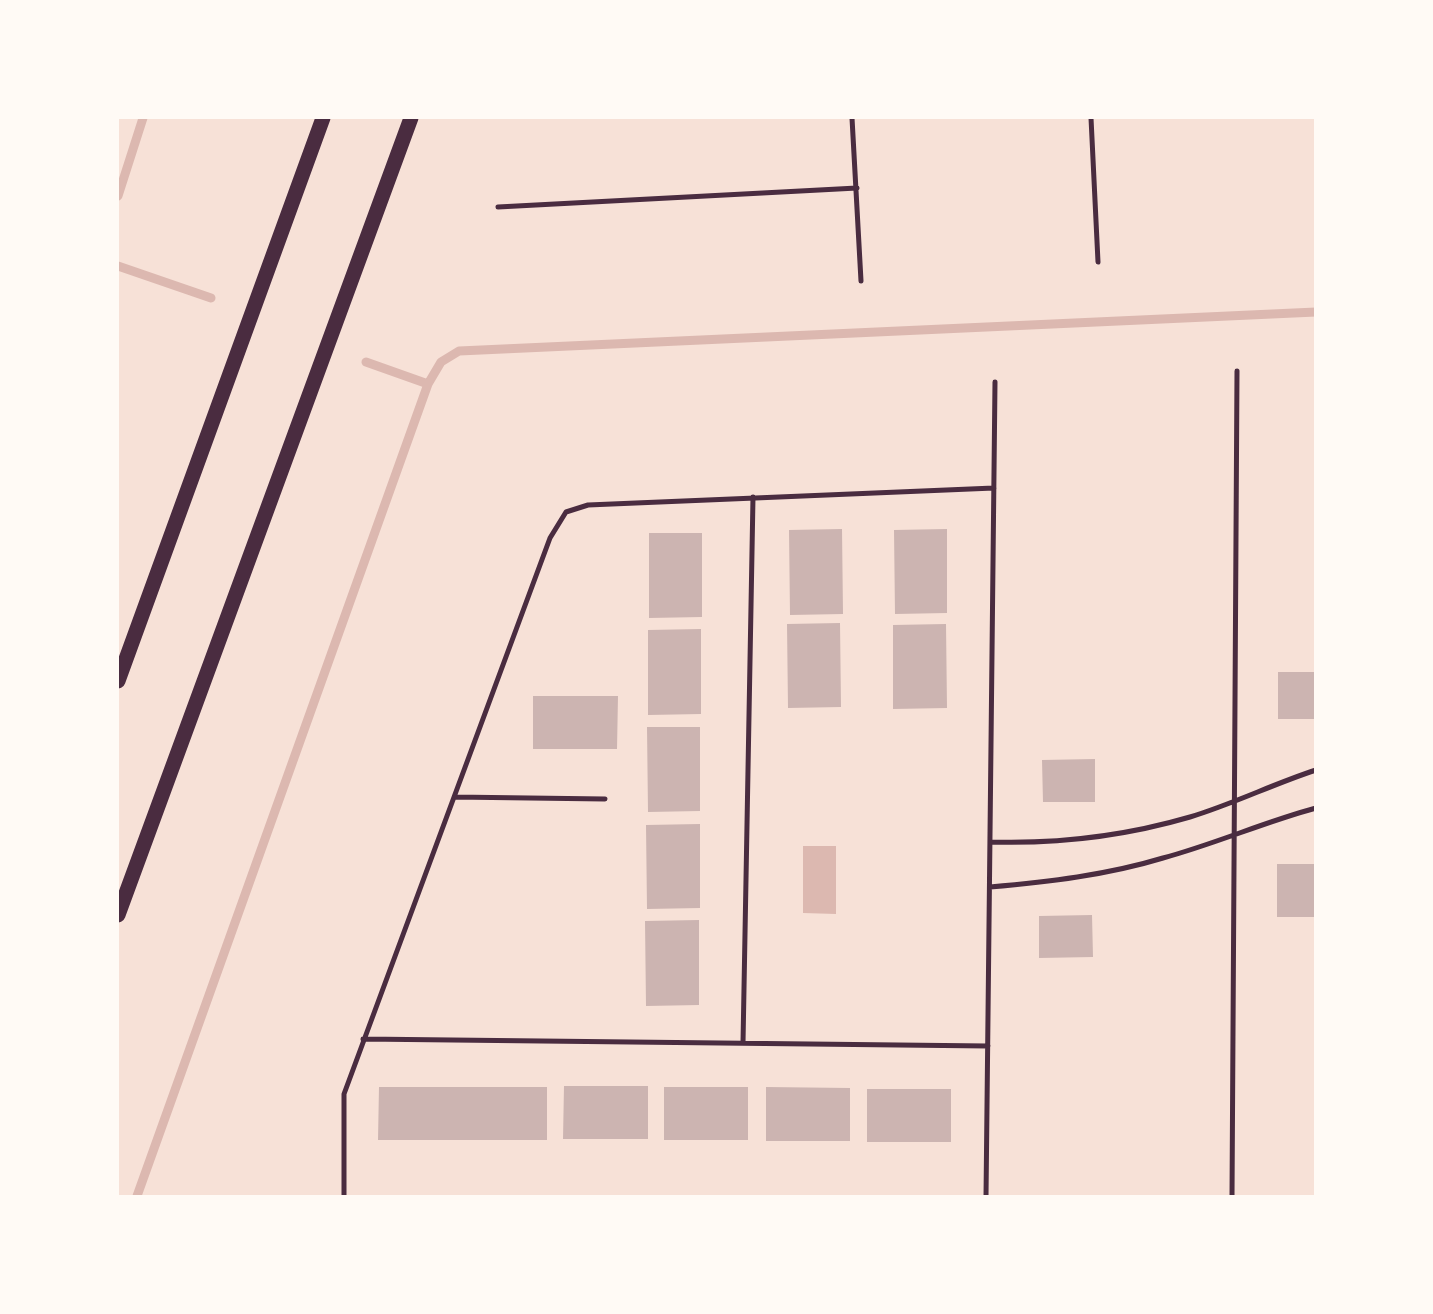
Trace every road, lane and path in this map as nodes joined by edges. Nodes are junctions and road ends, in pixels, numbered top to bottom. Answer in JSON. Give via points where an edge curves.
{"nodes":[{"id":1,"x":323,"y":118,"type":"edge"},
{"id":2,"x":411,"y":118,"type":"edge"},
{"id":3,"x":852,"y":118,"type":"edge"},
{"id":4,"x":1091,"y":118,"type":"edge"},
{"id":5,"x":857,"y":188,"type":"junction"},
{"id":6,"x":498,"y":207,"type":"dead end"},
{"id":7,"x":1098,"y":262,"type":"dead end"},
{"id":8,"x":861,"y":281,"type":"dead end"},
{"id":9,"x":1236,"y":372,"type":"dead end"},
{"id":10,"x":995,"y":382,"type":"dead end"},
{"id":11,"x":994,"y":488,"type":"junction"},
{"id":12,"x":753,"y":497,"type":"junction"},
{"id":13,"x":118,"y":681,"type":"edge"},
{"id":14,"x":1316,"y":770,"type":"edge"},
{"id":15,"x":454,"y":797,"type":"junction"},
{"id":16,"x":605,"y":799,"type":"dead end"},
{"id":17,"x":1234,"y":801,"type":"junction"},
{"id":18,"x":1316,"y":808,"type":"edge"},
{"id":19,"x":1234,"y":835,"type":"junction"},
{"id":20,"x":991,"y":842,"type":"junction"},
{"id":21,"x":990,"y":887,"type":"junction"},
{"id":22,"x":118,"y":915,"type":"edge"},
{"id":23,"x":363,"y":1039,"type":"junction"},
{"id":24,"x":743,"y":1043,"type":"junction"},
{"id":25,"x":988,"y":1046,"type":"junction"},
{"id":26,"x":344,"y":1196,"type":"edge"},
{"id":27,"x":986,"y":1196,"type":"edge"},
{"id":28,"x":1232,"y":1196,"type":"edge"}],
"edges":[{"from":1,"to":13,"type":"highway"},
{"from":2,"to":22,"type":"highway"},
{"from":3,"to":5,"type":"street"},
{"from":4,"to":7,"type":"street"},
{"from":5,"to":6,"type":"street"},
{"from":5,"to":8,"type":"street"},
{"from":9,"to":17,"type":"street"},
{"from":10,"to":11,"type":"street"},
{"from":11,"to":12,"type":"street"},
{"from":11,"to":20,"type":"street"},
{"from":12,"to":15,"type":"street","via":[[588,505],[566,512],[550,538]]},
{"from":12,"to":24,"type":"street"},
{"from":14,"to":17,"type":"street"},
{"from":15,"to":16,"type":"street"},
{"from":15,"to":23,"type":"street"},
{"from":17,"to":19,"type":"street"},
{"from":17,"to":20,"type":"street","via":[[1165,824],[1102,837],[1027,843]]},
{"from":18,"to":19,"type":"street"},
{"from":19,"to":21,"type":"street","via":[[1163,858],[1105,872],[1033,884]]},
{"from":19,"to":28,"type":"street"},
{"from":20,"to":21,"type":"street"},
{"from":21,"to":25,"type":"street"},
{"from":23,"to":24,"type":"street"},
{"from":23,"to":26,"type":"street","via":[[344,1094]]},
{"from":24,"to":25,"type":"street"},
{"from":25,"to":27,"type":"street"}]}
